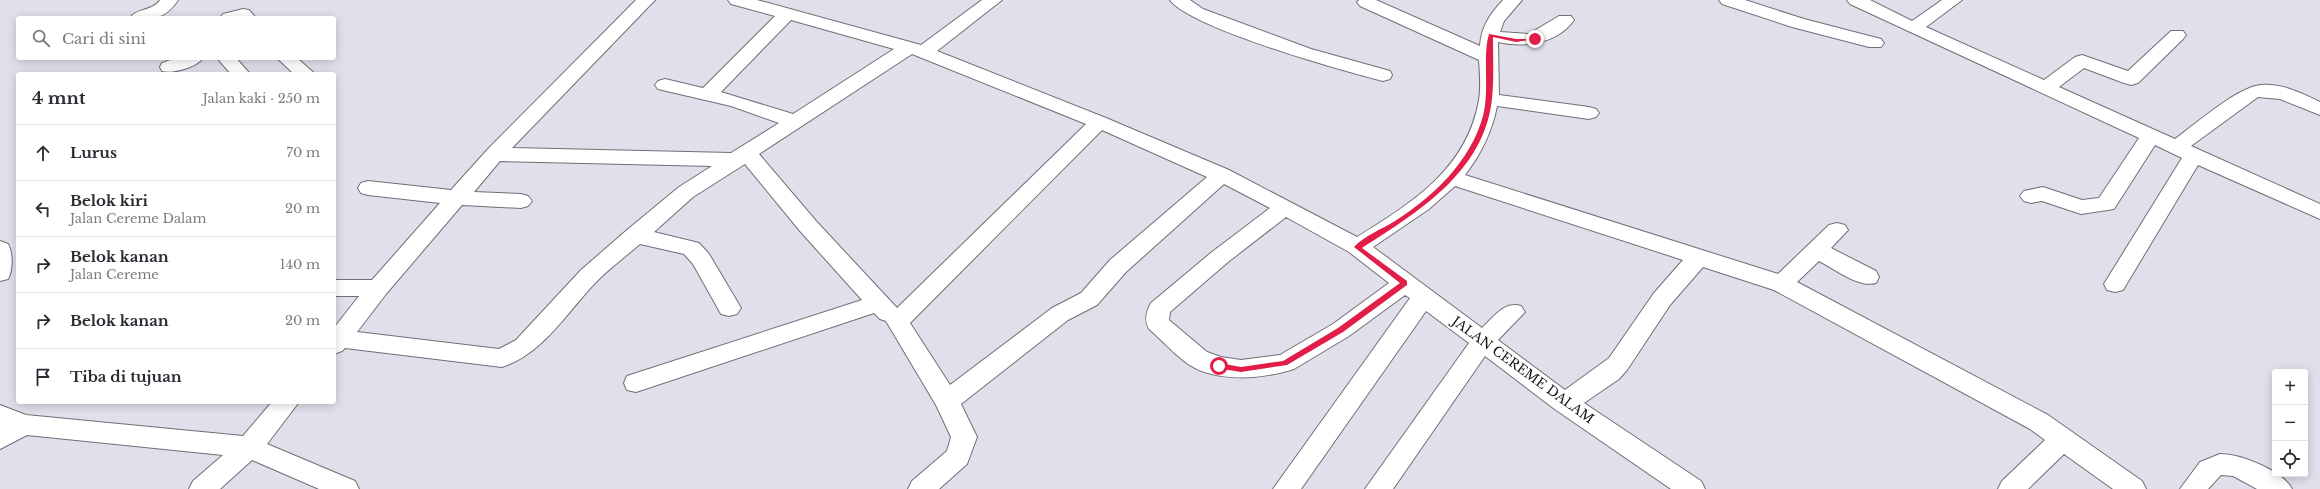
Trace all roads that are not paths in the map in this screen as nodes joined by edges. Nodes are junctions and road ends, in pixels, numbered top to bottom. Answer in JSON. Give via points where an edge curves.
{"nodes":[{"id":1,"x":170,"y":0,"type":"edge"},
{"id":2,"x":646,"y":0,"type":"edge"},
{"id":3,"x":736,"y":0,"type":"edge"},
{"id":4,"x":993,"y":0,"type":"edge"},
{"id":5,"x":1179,"y":0,"type":"edge"},
{"id":6,"x":1513,"y":0,"type":"edge"},
{"id":7,"x":1728,"y":0,"type":"edge"},
{"id":8,"x":1856,"y":0,"type":"edge"},
{"id":9,"x":1953,"y":0,"type":"edge"},
{"id":10,"x":1366,"y":2,"type":"dead end"},
{"id":11,"x":787,"y":14,"type":"junction"},
{"id":12,"x":144,"y":16,"type":"edge"},
{"id":13,"x":236,"y":16,"type":"edge"},
{"id":14,"x":245,"y":16,"type":"edge"},
{"id":15,"x":1565,"y":20,"type":"dead end"},
{"id":16,"x":1913,"y":28,"type":"junction"},
{"id":17,"x":1491,"y":35,"type":"junction"},
{"id":18,"x":2177,"y":35,"type":"dead end"},
{"id":19,"x":1875,"y":43,"type":"dead end"},
{"id":20,"x":917,"y":50,"type":"junction"},
{"id":21,"x":1490,"y":58,"type":"junction"},
{"id":22,"x":188,"y":60,"type":"edge"},
{"id":23,"x":228,"y":60,"type":"edge"},
{"id":24,"x":288,"y":60,"type":"edge"},
{"id":25,"x":169,"y":66,"type":"edge"},
{"id":26,"x":239,"y":72,"type":"edge"},
{"id":27,"x":303,"y":72,"type":"edge"},
{"id":28,"x":1383,"y":74,"type":"dead end"},
{"id":29,"x":665,"y":85,"type":"dead end"},
{"id":30,"x":2046,"y":88,"type":"junction"},
{"id":31,"x":707,"y":95,"type":"junction"},
{"id":32,"x":1489,"y":99,"type":"junction"},
{"id":33,"x":2320,"y":109,"type":"edge"},
{"id":34,"x":1589,"y":113,"type":"dead end"},
{"id":35,"x":796,"y":122,"type":"junction"},
{"id":36,"x":1099,"y":122,"type":"junction"},
{"id":37,"x":2152,"y":135,"type":"junction"},
{"id":38,"x":2186,"y":151,"type":"junction"},
{"id":39,"x":495,"y":154,"type":"junction"},
{"id":40,"x":742,"y":156,"type":"junction"},
{"id":41,"x":1222,"y":175,"type":"junction"},
{"id":42,"x":1452,"y":178,"type":"junction"},
{"id":43,"x":368,"y":188,"type":"dead end"},
{"id":44,"x":2031,"y":196,"type":"dead end"},
{"id":45,"x":457,"y":198,"type":"junction"},
{"id":46,"x":521,"y":201,"type":"dead end"},
{"id":47,"x":1285,"y":207,"type":"junction"},
{"id":48,"x":2320,"y":212,"type":"edge"},
{"id":49,"x":1838,"y":230,"type":"dead end"},
{"id":50,"x":636,"y":235,"type":"junction"},
{"id":51,"x":1357,"y":247,"type":"junction"},
{"id":52,"x":1816,"y":250,"type":"junction"},
{"id":53,"x":1699,"y":257,"type":"junction"},
{"id":54,"x":1868,"y":277,"type":"dead end"},
{"id":55,"x":1782,"y":284,"type":"junction"},
{"id":56,"x":2115,"y":284,"type":"dead end"},
{"id":57,"x":336,"y":288,"type":"edge"},
{"id":58,"x":378,"y":288,"type":"junction"},
{"id":59,"x":1414,"y":290,"type":"junction"},
{"id":60,"x":878,"y":303,"type":"junction"},
{"id":61,"x":729,"y":308,"type":"dead end"},
{"id":62,"x":1513,"y":312,"type":"dead end"},
{"id":63,"x":897,"y":322,"type":"junction"},
{"id":64,"x":336,"y":340,"type":"edge"},
{"id":65,"x":1483,"y":341,"type":"junction"},
{"id":66,"x":636,"y":383,"type":"dead end"},
{"id":67,"x":947,"y":401,"type":"junction"},
{"id":68,"x":1565,"y":403,"type":"junction"},
{"id":69,"x":284,"y":404,"type":"edge"},
{"id":70,"x":0,"y":415,"type":"edge"},
{"id":71,"x":24,"y":425,"type":"junction"},
{"id":72,"x":2064,"y":438,"type":"junction"},
{"id":73,"x":0,"y":439,"type":"edge"},
{"id":74,"x":248,"y":447,"type":"junction"},
{"id":75,"x":1686,"y":487,"type":"edge"},
{"id":76,"x":202,"y":489,"type":"edge"},
{"id":77,"x":346,"y":489,"type":"edge"},
{"id":78,"x":921,"y":489,"type":"edge"},
{"id":79,"x":1286,"y":489,"type":"edge"},
{"id":80,"x":1378,"y":489,"type":"edge"},
{"id":81,"x":2011,"y":489,"type":"edge"},
{"id":82,"x":2133,"y":489,"type":"edge"},
{"id":83,"x":2193,"y":489,"type":"edge"},
{"id":84,"x":2279,"y":489,"type":"edge"}],
"edges":[{"from":1,"to":12,"type":"street","via":[[163,9]]},
{"from":2,"to":39,"type":"street"},
{"from":3,"to":11,"type":"street","name":"JALAN CEREME DALAM"},
{"from":4,"to":20,"type":"street"},
{"from":5,"to":28,"type":"street","via":[[1203,15],[1304,53]]},
{"from":6,"to":17,"type":"street","via":[[1498,17]]},
{"from":7,"to":19,"type":"street","via":[[1798,23]]},
{"from":8,"to":16,"type":"street"},
{"from":9,"to":16,"type":"street"},
{"from":10,"to":21,"type":"street"},
{"from":11,"to":20,"type":"street","name":"JALAN CEREME DALAM"},
{"from":11,"to":31,"type":"street"},
{"from":13,"to":14,"type":"street"},
{"from":15,"to":17,"type":"street","via":[[1546,35],[1535,39],[1516,40]]},
{"from":16,"to":30,"type":"street"},
{"from":17,"to":21,"type":"street"},
{"from":18,"to":30,"type":"street","via":[[2131,79],[2082,61]]},
{"from":20,"to":35,"type":"street"},
{"from":20,"to":36,"type":"street","name":"JALAN CEREME DALAM"},
{"from":21,"to":32,"type":"street"},
{"from":22,"to":25,"type":"street"},
{"from":23,"to":26,"type":"street"},
{"from":24,"to":27,"type":"street"},
{"from":29,"to":31,"type":"street"},
{"from":30,"to":37,"type":"street"},
{"from":31,"to":35,"type":"street","via":[[737,102]]},
{"from":32,"to":34,"type":"street"},
{"from":32,"to":42,"type":"street","via":[[1475,143]]},
{"from":33,"to":38,"type":"street","via":[[2280,92],[2258,90],[2252,92]]},
{"from":35,"to":40,"type":"street"},
{"from":36,"to":41,"type":"street","name":"JALAN CEREME DALAM"},
{"from":36,"to":63,"type":"street"},
{"from":37,"to":38,"type":"street"},
{"from":37,"to":44,"type":"street","via":[[2106,204],[2081,207],[2043,194]]},
{"from":38,"to":48,"type":"street"},
{"from":38,"to":56,"type":"street"},
{"from":39,"to":40,"type":"street"},
{"from":39,"to":45,"type":"street"},
{"from":40,"to":50,"type":"street","via":[[691,188]]},
{"from":40,"to":60,"type":"street"},
{"from":41,"to":47,"type":"street","name":"JALAN CEREME DALAM"},
{"from":41,"to":67,"type":"street","via":[[1123,262],[1089,298],[1060,314]]},
{"from":42,"to":51,"type":"street","via":[[1418,209]]},
{"from":42,"to":53,"type":"street"},
{"from":43,"to":45,"type":"street"},
{"from":45,"to":46,"type":"street"},
{"from":45,"to":58,"type":"street"},
{"from":47,"to":51,"type":"street","name":"JALAN CEREME DALAM"},
{"from":47,"to":59,"type":"street","via":[[1220,257],[1159,309],[1157,323],[1198,358],[1219,366],[1241,370],[1285,363]]},
{"from":49,"to":52,"type":"street"},
{"from":50,"to":61,"type":"street","via":[[691,248],[701,259]]},
{"from":50,"to":64,"type":"street","via":[[589,276],[524,346],[502,358]]},
{"from":51,"to":59,"type":"street","name":"JALAN CEREME DALAM"},
{"from":52,"to":54,"type":"street"},
{"from":52,"to":55,"type":"street"},
{"from":53,"to":55,"type":"street"},
{"from":53,"to":68,"type":"street","via":[[1662,299],[1618,364]]},
{"from":55,"to":72,"type":"street","via":[[2039,422]]},
{"from":57,"to":58,"type":"street"},
{"from":58,"to":64,"type":"street"},
{"from":59,"to":65,"type":"street","name":"JALAN CEREME DALAM"},
{"from":59,"to":79,"type":"street"},
{"from":60,"to":63,"type":"street"},
{"from":60,"to":66,"type":"street"},
{"from":62,"to":65,"type":"street"},
{"from":63,"to":67,"type":"street"},
{"from":65,"to":68,"type":"street","name":"JALAN CEREME DALAM"},
{"from":65,"to":80,"type":"street"},
{"from":67,"to":78,"type":"street","via":[[964,437],[962,448],[958,457]]},
{"from":68,"to":75,"type":"street","name":"JALAN CEREME DALAM"},
{"from":69,"to":74,"type":"street"},
{"from":70,"to":71,"type":"street"},
{"from":71,"to":73,"type":"street"},
{"from":71,"to":74,"type":"street"},
{"from":72,"to":81,"type":"street"},
{"from":72,"to":82,"type":"street"},
{"from":74,"to":76,"type":"street"},
{"from":74,"to":77,"type":"street"},
{"from":83,"to":84,"type":"street","via":[[2207,471],[2219,465],[2226,465],[2236,467]]}]}
